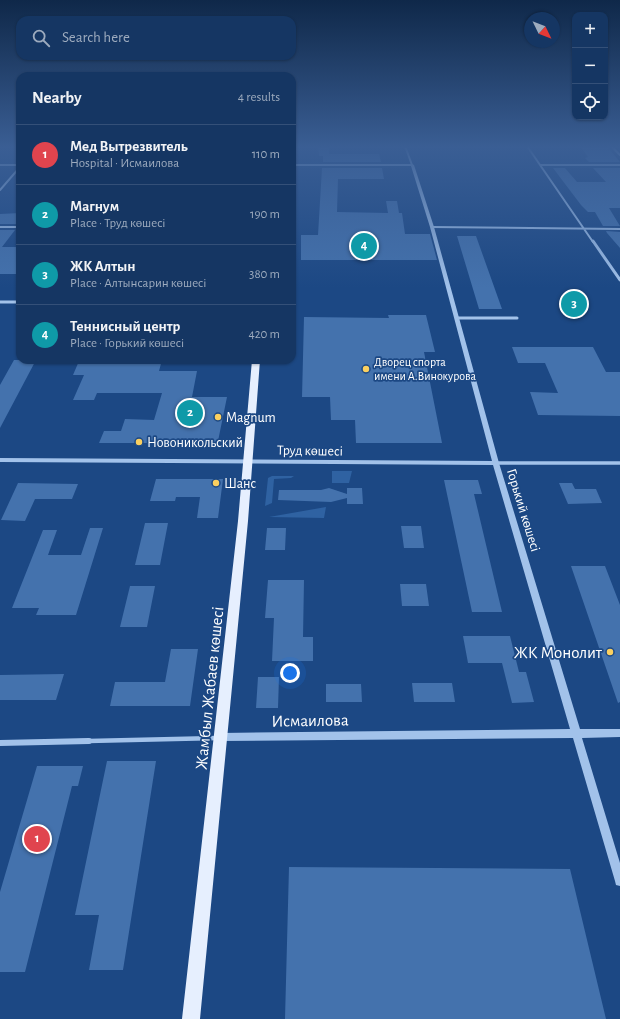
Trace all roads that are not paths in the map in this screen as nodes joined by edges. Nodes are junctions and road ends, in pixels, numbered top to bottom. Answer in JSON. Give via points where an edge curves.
{"nodes":[{"id":1,"x":421,"y":194,"type":"edge"},
{"id":2,"x":560,"y":194,"type":"edge"},
{"id":3,"x":0,"y":227,"type":"edge"},
{"id":4,"x":16,"y":227,"type":"edge"},
{"id":5,"x":432,"y":227,"type":"junction"},
{"id":6,"x":584,"y":229,"type":"junction"},
{"id":7,"x":620,"y":229,"type":"edge"},
{"id":8,"x":620,"y":280,"type":"edge"},
{"id":9,"x":0,"y":302,"type":"edge"},
{"id":10,"x":16,"y":302,"type":"edge"},
{"id":11,"x":457,"y":318,"type":"junction"},
{"id":12,"x":516,"y":318,"type":"dead end"},
{"id":13,"x":256,"y":364,"type":"edge"},
{"id":14,"x":0,"y":460,"type":"edge"},
{"id":15,"x":247,"y":461,"type":"junction"},
{"id":16,"x":496,"y":463,"type":"junction"},
{"id":17,"x":620,"y":463,"type":"edge"},
{"id":18,"x":620,"y":732,"type":"edge"},
{"id":19,"x":576,"y":733,"type":"junction"},
{"id":20,"x":221,"y":737,"type":"junction"},
{"id":21,"x":0,"y":743,"type":"edge"},
{"id":22,"x":620,"y":881,"type":"edge"},
{"id":23,"x":191,"y":1019,"type":"edge"}],
"edges":[{"from":1,"to":5,"type":"street","name":"Горький көшесі"},
{"from":2,"to":6,"type":"street"},
{"from":3,"to":4,"type":"street"},
{"from":5,"to":6,"type":"street"},
{"from":5,"to":11,"type":"street","name":"Горький көшесі"},
{"from":6,"to":7,"type":"street"},
{"from":6,"to":8,"type":"street"},
{"from":9,"to":10,"type":"street"},
{"from":11,"to":12,"type":"street"},
{"from":11,"to":16,"type":"street","name":"Горький көшесі"},
{"from":13,"to":15,"type":"main road","name":"Жамбыл Жабаев көшесі"},
{"from":14,"to":15,"type":"street","name":"Труд көшесі"},
{"from":15,"to":16,"type":"street","name":"Труд көшесі"},
{"from":15,"to":20,"type":"main road","name":"Жамбыл Жабаев көшесі"},
{"from":16,"to":17,"type":"street","name":"Труд көшесі"},
{"from":16,"to":19,"type":"street","name":"Горький көшесі"},
{"from":18,"to":19,"type":"street","name":"Исмаилова"},
{"from":19,"to":20,"type":"street","name":"Исмаилова"},
{"from":19,"to":22,"type":"street","name":"Горький көшесі"},
{"from":20,"to":21,"type":"street","name":"Исмаилова"},
{"from":20,"to":23,"type":"main road","name":"Жамбыл Жабаев көшесі"}]}
